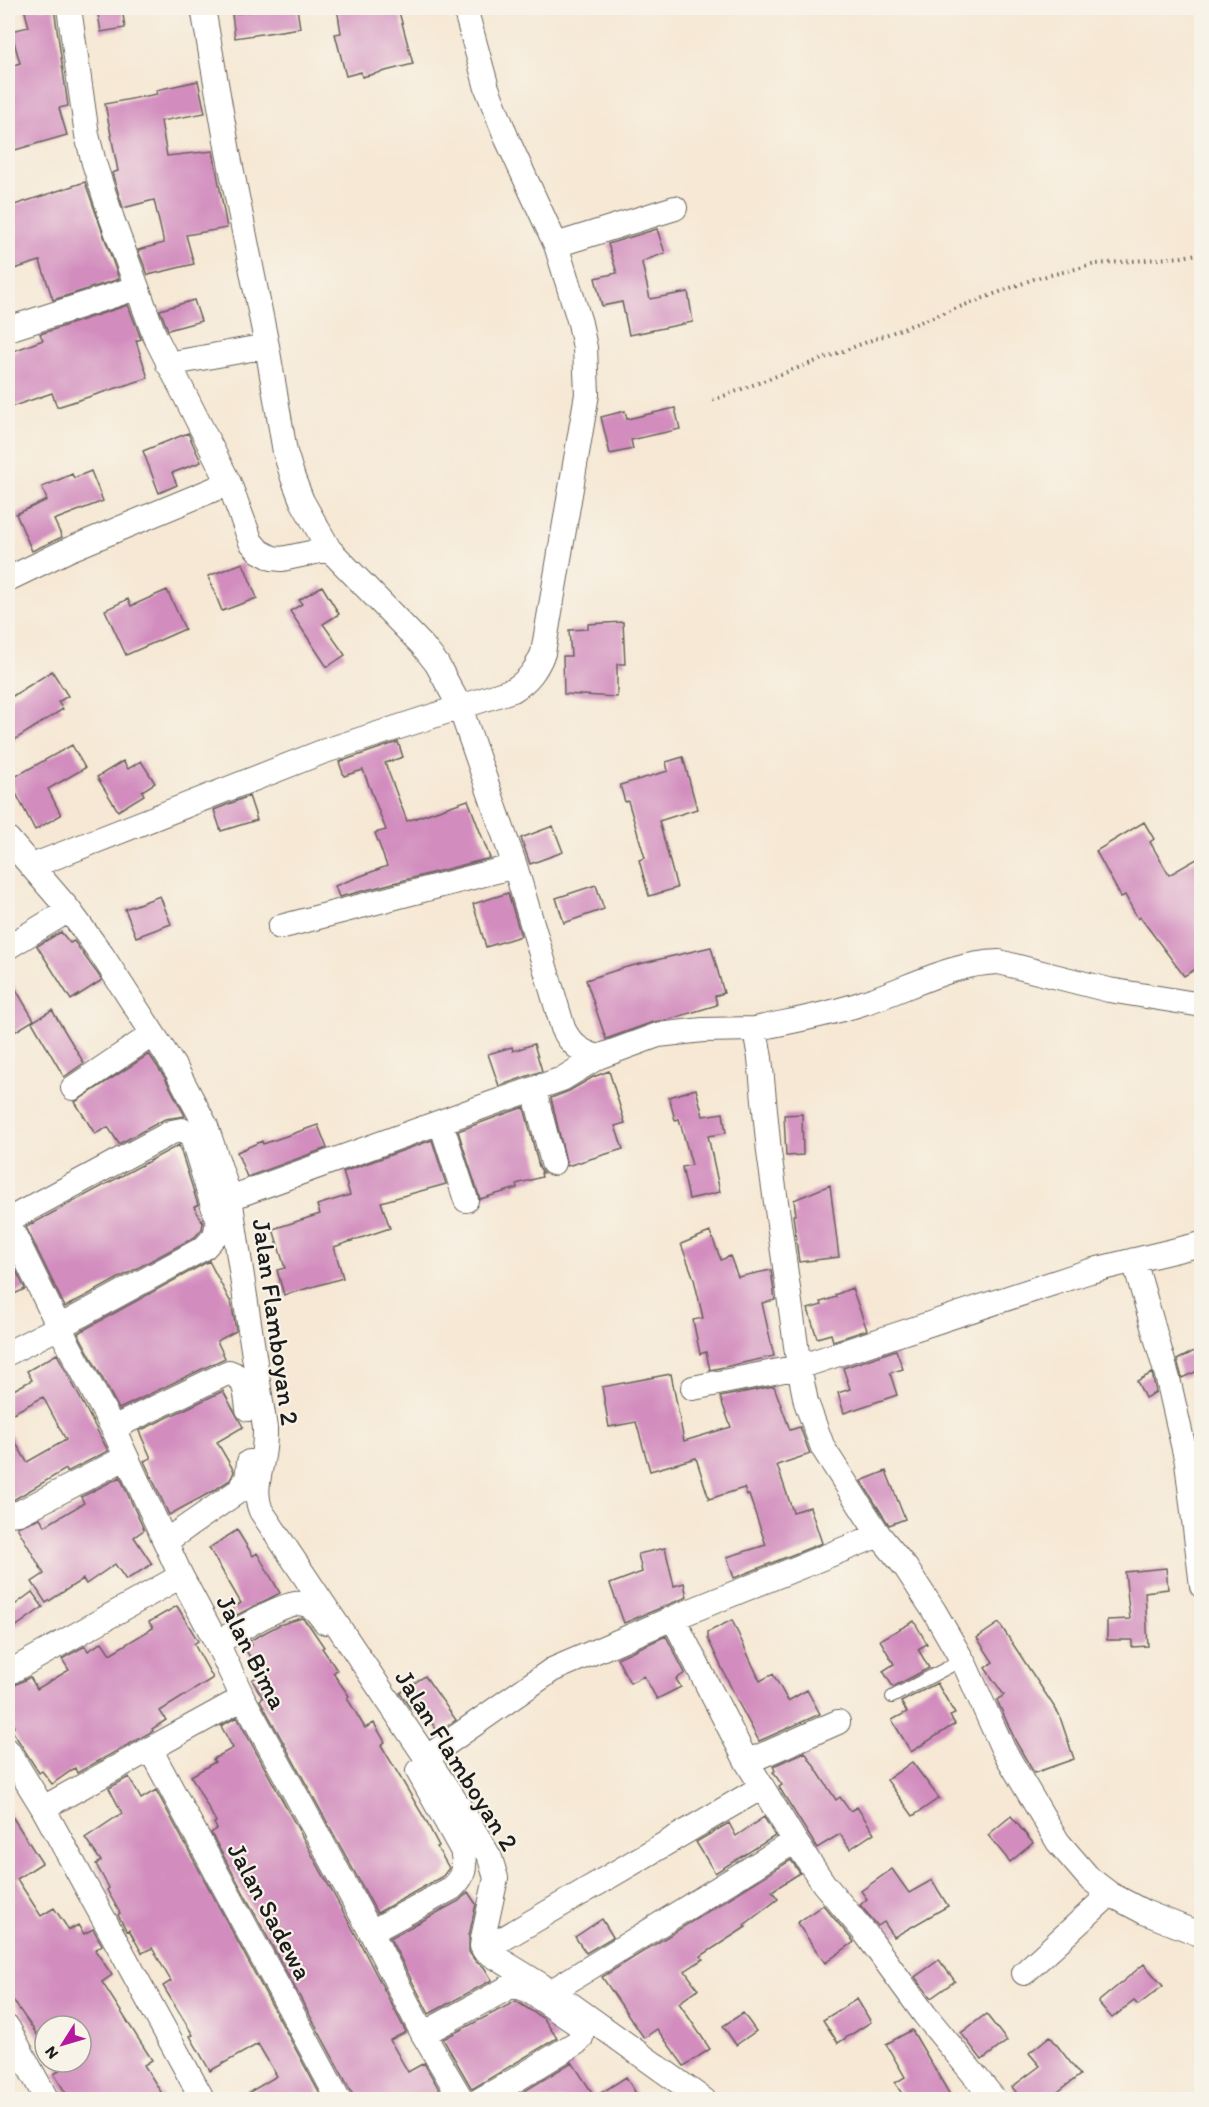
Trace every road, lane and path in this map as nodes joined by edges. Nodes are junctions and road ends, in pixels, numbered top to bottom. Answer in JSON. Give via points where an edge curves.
{"nodes":[{"id":1,"x":69,"y":8,"type":"edge"},
{"id":2,"x":203,"y":8,"type":"edge"},
{"id":3,"x":465,"y":8,"type":"edge"},
{"id":4,"x":675,"y":208,"type":"dead end"},
{"id":5,"x":556,"y":245,"type":"junction"},
{"id":6,"x":1202,"y":253,"type":"edge"},
{"id":7,"x":136,"y":288,"type":"junction"},
{"id":8,"x":8,"y":329,"type":"edge"},
{"id":9,"x":267,"y":346,"type":"junction"},
{"id":10,"x":168,"y":364,"type":"junction"},
{"id":11,"x":713,"y":400,"type":"dead end"},
{"id":12,"x":228,"y":483,"type":"junction"},
{"id":13,"x":329,"y":549,"type":"junction"},
{"id":14,"x":8,"y":579,"type":"edge"},
{"id":15,"x":460,"y":707,"type":"junction"},
{"id":16,"x":8,"y":839,"type":"edge"},
{"id":17,"x":32,"y":866,"type":"junction"},
{"id":18,"x":515,"y":867,"type":"junction"},
{"id":19,"x":69,"y":910,"type":"junction"},
{"id":20,"x":280,"y":927,"type":"dead end"},
{"id":21,"x":8,"y":947,"type":"edge"},
{"id":22,"x":1202,"y":1005,"type":"edge"},
{"id":23,"x":755,"y":1029,"type":"junction"},
{"id":24,"x":153,"y":1034,"type":"junction"},
{"id":25,"x":598,"y":1057,"type":"junction"},
{"id":26,"x":73,"y":1088,"type":"dead end"},
{"id":27,"x":534,"y":1090,"type":"junction"},
{"id":28,"x":441,"y":1123,"type":"junction"},
{"id":29,"x":552,"y":1163,"type":"dead end"},
{"id":30,"x":230,"y":1198,"type":"junction"},
{"id":31,"x":466,"y":1200,"type":"dead end"},
{"id":32,"x":8,"y":1221,"type":"edge"},
{"id":33,"x":1202,"y":1244,"type":"edge"},
{"id":34,"x":1134,"y":1260,"type":"junction"},
{"id":35,"x":59,"y":1327,"type":"junction"},
{"id":36,"x":8,"y":1353,"type":"edge"},
{"id":37,"x":799,"y":1367,"type":"junction"},
{"id":38,"x":693,"y":1388,"type":"dead end"},
{"id":39,"x":113,"y":1428,"type":"junction"},
{"id":40,"x":125,"y":1458,"type":"junction"},
{"id":41,"x":8,"y":1514,"type":"edge"},
{"id":42,"x":879,"y":1535,"type":"junction"},
{"id":43,"x":166,"y":1541,"type":"junction"},
{"id":44,"x":181,"y":1576,"type":"junction"},
{"id":45,"x":1202,"y":1586,"type":"edge"},
{"id":46,"x":673,"y":1617,"type":"junction"},
{"id":47,"x":217,"y":1643,"type":"junction"},
{"id":48,"x":962,"y":1660,"type":"junction"},
{"id":49,"x":8,"y":1673,"type":"edge"},
{"id":50,"x":892,"y":1697,"type":"dead end"},
{"id":51,"x":243,"y":1698,"type":"junction"},
{"id":52,"x":838,"y":1722,"type":"dead end"},
{"id":53,"x":150,"y":1749,"type":"junction"},
{"id":54,"x":8,"y":1751,"type":"edge"},
{"id":55,"x":426,"y":1758,"type":"junction"},
{"id":56,"x":747,"y":1762,"type":"junction"},
{"id":57,"x":762,"y":1787,"type":"junction"},
{"id":58,"x":44,"y":1808,"type":"junction"},
{"id":59,"x":795,"y":1841,"type":"junction"},
{"id":60,"x":1110,"y":1894,"type":"junction"},
{"id":61,"x":371,"y":1932,"type":"junction"},
{"id":62,"x":1202,"y":1935,"type":"edge"},
{"id":63,"x":484,"y":1950,"type":"junction"},
{"id":64,"x":1024,"y":1973,"type":"dead end"},
{"id":65,"x":552,"y":1991,"type":"junction"},
{"id":66,"x":8,"y":2028,"type":"edge"},
{"id":67,"x":423,"y":2034,"type":"junction"},
{"id":68,"x":47,"y":2100,"type":"edge"},
{"id":69,"x":203,"y":2100,"type":"edge"},
{"id":70,"x":339,"y":2100,"type":"edge"},
{"id":71,"x":462,"y":2100,"type":"edge"},
{"id":72,"x":480,"y":2100,"type":"edge"},
{"id":73,"x":704,"y":2100,"type":"edge"},
{"id":74,"x":995,"y":2100,"type":"edge"}],
"edges":[{"from":1,"to":7,"type":"street","via":[[87,135]]},
{"from":2,"to":9,"type":"street"},
{"from":3,"to":5,"type":"street","via":[[487,88]]},
{"from":4,"to":5,"type":"street"},
{"from":5,"to":15,"type":"street","via":[[580,323],[588,394],[543,653],[524,683]]},
{"from":6,"to":11,"type":"path","via":[[1096,264],[1034,279]]},
{"from":7,"to":8,"type":"street"},
{"from":7,"to":10,"type":"street"},
{"from":9,"to":10,"type":"street"},
{"from":9,"to":13,"type":"street","via":[[285,452],[302,501]]},
{"from":10,"to":12,"type":"street"},
{"from":12,"to":13,"type":"street","via":[[251,542],[259,551],[282,559]]},
{"from":12,"to":14,"type":"street"},
{"from":13,"to":15,"type":"street","via":[[422,645]]},
{"from":15,"to":17,"type":"street","via":[[322,752]]},
{"from":15,"to":18,"type":"street"},
{"from":16,"to":17,"type":"street","name":"Jalan Flamboyan 2"},
{"from":17,"to":19,"type":"street","name":"Jalan Flamboyan 2"},
{"from":18,"to":20,"type":"street"},
{"from":18,"to":25,"type":"street","via":[[563,1028],[575,1046]]},
{"from":19,"to":21,"type":"street"},
{"from":19,"to":24,"type":"street","name":"Jalan Flamboyan 2"},
{"from":22,"to":23,"type":"street","via":[[1109,990],[999,962],[968,965],[862,1004]]},
{"from":23,"to":25,"type":"street","via":[[658,1035]]},
{"from":23,"to":37,"type":"street"},
{"from":24,"to":26,"type":"street"},
{"from":24,"to":30,"type":"street","name":"Jalan Flamboyan 2","via":[[206,1126]]},
{"from":25,"to":27,"type":"street","via":[[562,1079]]},
{"from":27,"to":28,"type":"street"},
{"from":27,"to":29,"type":"street"},
{"from":28,"to":30,"type":"street"},
{"from":28,"to":31,"type":"street"},
{"from":30,"to":55,"type":"street","name":"Jalan Flamboyan 2","via":[[265,1428],[257,1502]]},
{"from":32,"to":35,"type":"street","name":"Jalan Bima"},
{"from":32,"to":35,"type":"street","via":[[172,1132],[182,1130],[192,1137],[218,1222],[215,1236],[204,1248]]},
{"from":33,"to":34,"type":"street"},
{"from":34,"to":37,"type":"street"},
{"from":34,"to":45,"type":"street","via":[[1187,1462]]},
{"from":35,"to":36,"type":"street"},
{"from":35,"to":39,"type":"street","name":"Jalan Bima"},
{"from":37,"to":38,"type":"street"},
{"from":37,"to":42,"type":"street","via":[[806,1402],[823,1448]]},
{"from":39,"to":40,"type":"street","name":"Jalan Bima"},
{"from":39,"to":43,"type":"street","via":[[222,1374],[235,1374],[244,1384],[248,1410],[247,1479],[240,1491]]},
{"from":40,"to":41,"type":"street","via":[[19,1513]]},
{"from":40,"to":43,"type":"street","name":"Jalan Bima"},
{"from":42,"to":46,"type":"street"},
{"from":42,"to":48,"type":"street","via":[[906,1568]]},
{"from":43,"to":44,"type":"street","name":"Jalan Bima"},
{"from":44,"to":47,"type":"street","name":"Jalan Bima"},
{"from":44,"to":49,"type":"street"},
{"from":46,"to":55,"type":"street","via":[[552,1670]]},
{"from":46,"to":56,"type":"street"},
{"from":47,"to":51,"type":"street","name":"Jalan Bima"},
{"from":47,"to":61,"type":"street","via":[[285,1606],[302,1603],[315,1609],[374,1698],[462,1850],[462,1879]]},
{"from":48,"to":50,"type":"lane"},
{"from":48,"to":60,"type":"street","via":[[1003,1749],[1052,1832],[1089,1878]]},
{"from":51,"to":53,"type":"street"},
{"from":51,"to":61,"type":"street","name":"Jalan Bima"},
{"from":52,"to":56,"type":"street"},
{"from":53,"to":58,"type":"street"},
{"from":53,"to":70,"type":"street","name":"Jalan Sadewa"},
{"from":54,"to":58,"type":"street"},
{"from":55,"to":63,"type":"street","name":"Jalan Flamboyan 2","via":[[472,1827],[496,1878]]},
{"from":56,"to":57,"type":"street"},
{"from":57,"to":59,"type":"street"},
{"from":57,"to":63,"type":"street"},
{"from":58,"to":69,"type":"street"},
{"from":59,"to":65,"type":"street"},
{"from":59,"to":74,"type":"street","via":[[925,2015]]},
{"from":60,"to":62,"type":"street"},
{"from":60,"to":64,"type":"street"},
{"from":61,"to":67,"type":"street","name":"Jalan Bima"},
{"from":63,"to":65,"type":"street"},
{"from":65,"to":73,"type":"street"},
{"from":66,"to":68,"type":"street"},
{"from":67,"to":71,"type":"street","name":"Jalan Bima"},
{"from":67,"to":72,"type":"street","via":[[513,1985],[528,1990],[579,2025],[581,2038],[576,2043]]}]}
